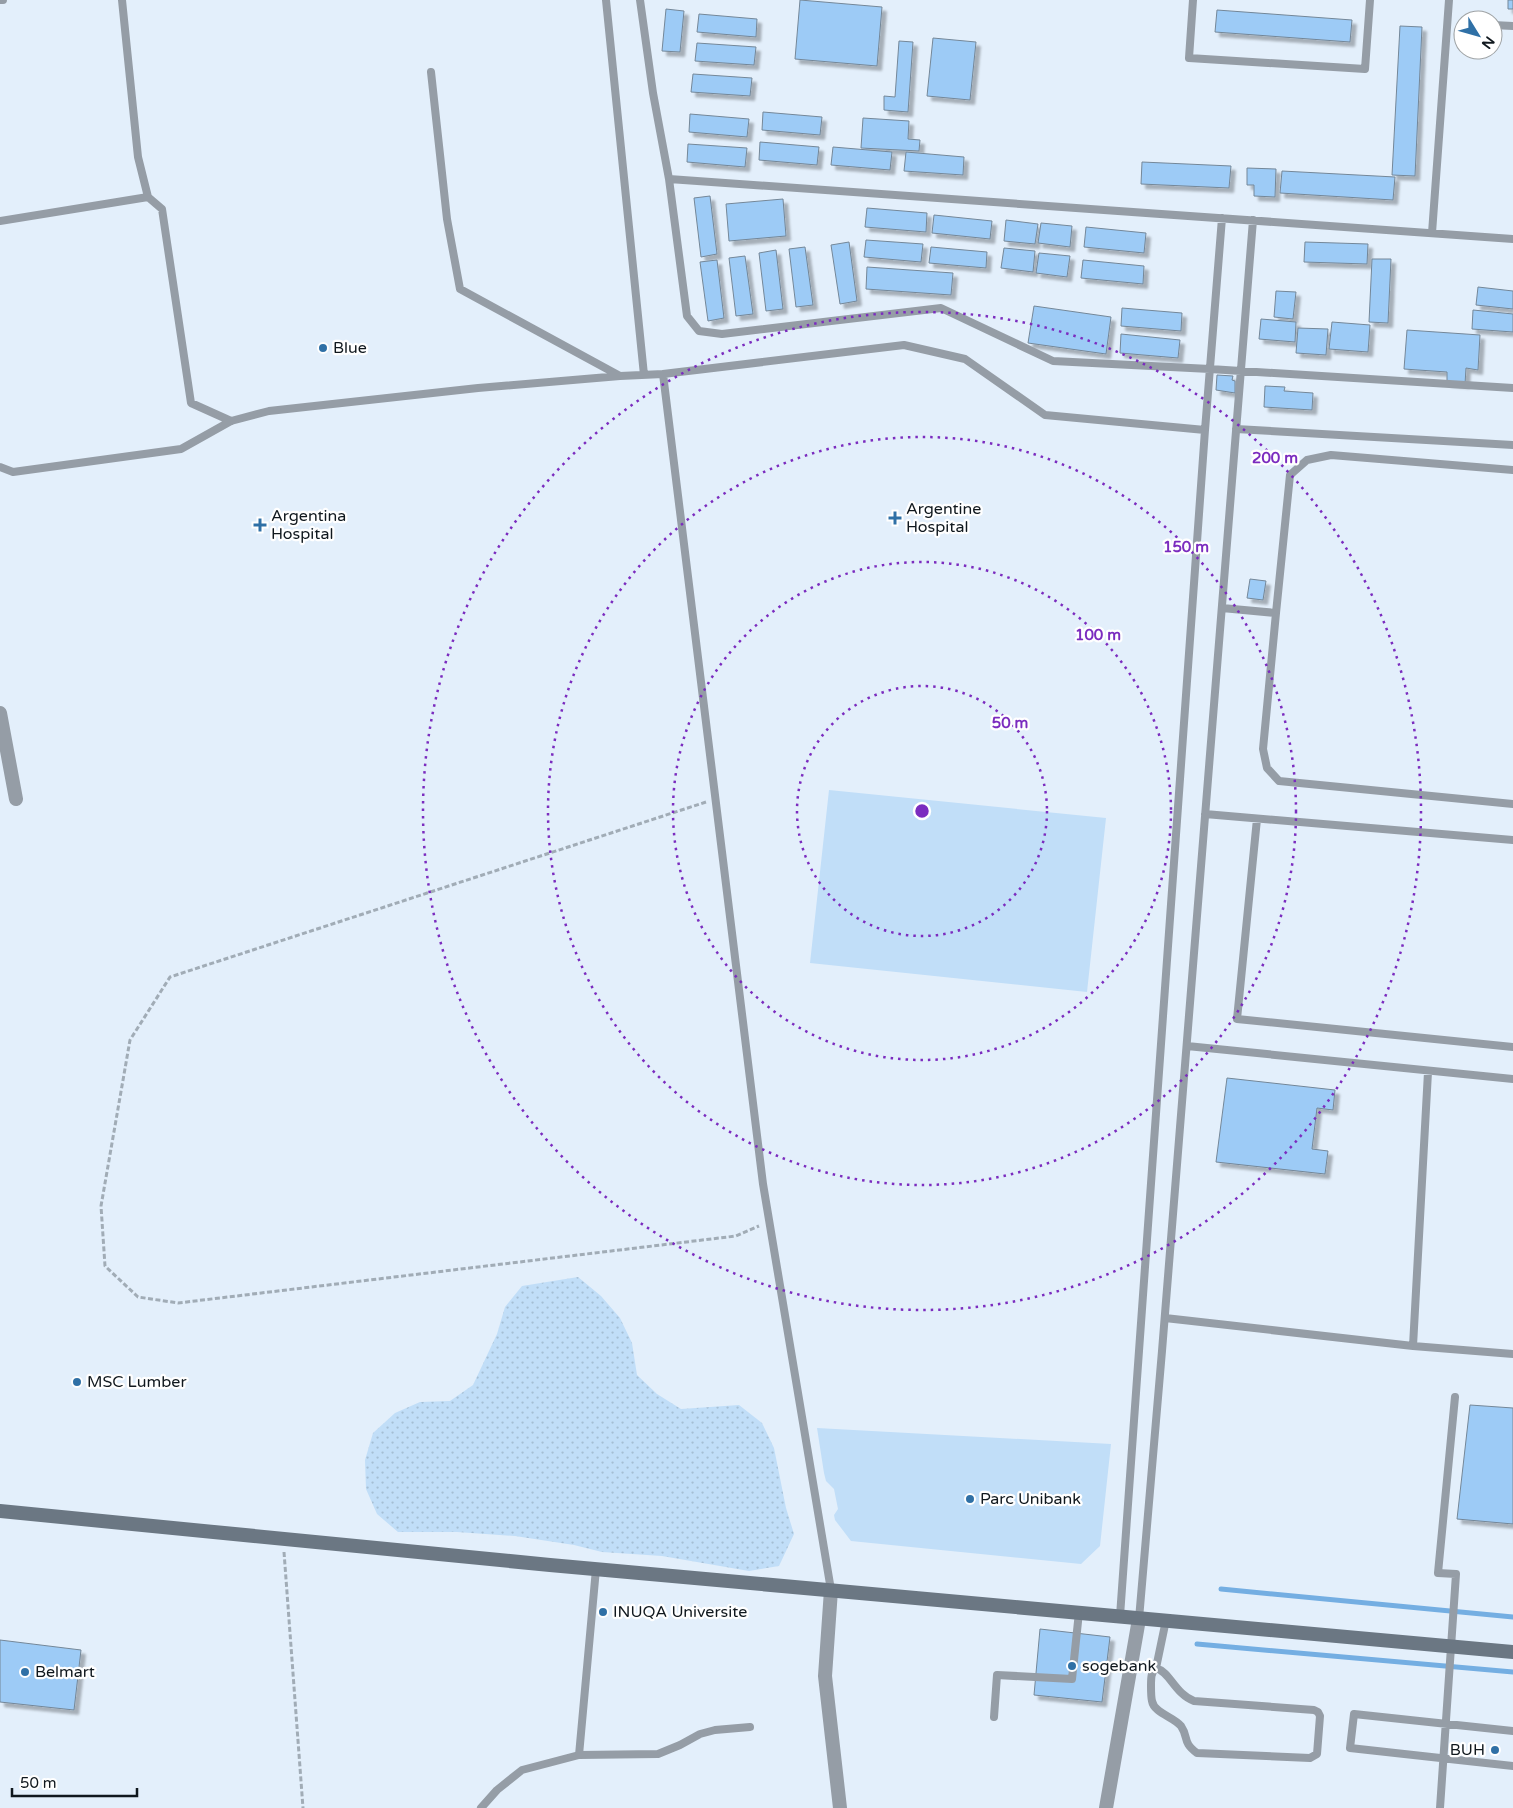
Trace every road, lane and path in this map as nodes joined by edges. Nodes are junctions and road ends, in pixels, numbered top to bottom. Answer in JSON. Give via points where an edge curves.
{"nodes":[{"id":1,"x":122,"y":0,"type":"edge"},
{"id":2,"x":606,"y":0,"type":"edge"},
{"id":3,"x":640,"y":0,"type":"edge"},
{"id":4,"x":1193,"y":0,"type":"edge"},
{"id":5,"x":1370,"y":0,"type":"edge"},
{"id":6,"x":1450,"y":0,"type":"edge"},
{"id":7,"x":431,"y":72,"type":"dead end"},
{"id":8,"x":669,"y":179,"type":"junction"},
{"id":9,"x":148,"y":197,"type":"junction"},
{"id":10,"x":1222,"y":218,"type":"junction"},
{"id":11,"x":1253,"y":220,"type":"junction"},
{"id":12,"x":0,"y":221,"type":"edge"},
{"id":13,"x":1432,"y":233,"type":"junction"},
{"id":14,"x":1513,"y":239,"type":"edge"},
{"id":15,"x":1210,"y":369,"type":"junction"},
{"id":16,"x":1241,"y":372,"type":"junction"},
{"id":17,"x":663,"y":374,"type":"junction"},
{"id":18,"x":644,"y":375,"type":"junction"},
{"id":19,"x":620,"y":376,"type":"junction"},
{"id":20,"x":1513,"y":388,"type":"edge"},
{"id":21,"x":231,"y":420,"type":"junction"},
{"id":22,"x":1205,"y":430,"type":"junction"},
{"id":23,"x":1236,"y":430,"type":"junction"},
{"id":24,"x":1513,"y":445,"type":"edge"},
{"id":25,"x":0,"y":467,"type":"edge"},
{"id":26,"x":1513,"y":470,"type":"edge"},
{"id":27,"x":1222,"y":608,"type":"junction"},
{"id":28,"x":1276,"y":613,"type":"junction"},
{"id":29,"x":0,"y":713,"type":"edge"},
{"id":30,"x":16,"y":799,"type":"dead end"},
{"id":31,"x":716,"y":799,"type":"junction"},
{"id":32,"x":1513,"y":804,"type":"edge"},
{"id":33,"x":1205,"y":814,"type":"junction"},
{"id":34,"x":1257,"y":819,"type":"junction"},
{"id":35,"x":1513,"y":840,"type":"edge"},
{"id":36,"x":1187,"y":1046,"type":"junction"},
{"id":37,"x":1513,"y":1047,"type":"edge"},
{"id":38,"x":1428,"y":1072,"type":"junction"},
{"id":39,"x":1513,"y":1079,"type":"edge"},
{"id":40,"x":770,"y":1222,"type":"junction"},
{"id":41,"x":1165,"y":1318,"type":"junction"},
{"id":42,"x":1413,"y":1346,"type":"junction"},
{"id":43,"x":1513,"y":1354,"type":"edge"},
{"id":44,"x":1455,"y":1397,"type":"dead end"},
{"id":45,"x":0,"y":1511,"type":"edge"},
{"id":46,"x":283,"y":1538,"type":"junction"},
{"id":47,"x":596,"y":1569,"type":"junction"},
{"id":48,"x":831,"y":1590,"type":"junction"},
{"id":49,"x":1079,"y":1612,"type":"junction"},
{"id":50,"x":1120,"y":1616,"type":"junction"},
{"id":51,"x":1139,"y":1619,"type":"junction"},
{"id":52,"x":1166,"y":1620,"type":"junction"},
{"id":53,"x":1450,"y":1646,"type":"junction"},
{"id":54,"x":1513,"y":1652,"type":"edge"},
{"id":55,"x":1156,"y":1668,"type":"junction"},
{"id":56,"x":994,"y":1717,"type":"dead end"},
{"id":57,"x":1446,"y":1724,"type":"junction"},
{"id":58,"x":750,"y":1727,"type":"dead end"},
{"id":59,"x":1513,"y":1731,"type":"edge"},
{"id":60,"x":580,"y":1755,"type":"junction"},
{"id":61,"x":1443,"y":1758,"type":"junction"},
{"id":62,"x":1513,"y":1766,"type":"edge"},
{"id":63,"x":303,"y":1808,"type":"edge"},
{"id":64,"x":480,"y":1808,"type":"edge"},
{"id":65,"x":840,"y":1808,"type":"edge"},
{"id":66,"x":1106,"y":1808,"type":"edge"},
{"id":67,"x":1440,"y":1808,"type":"edge"}],
"edges":[{"from":1,"to":9,"type":"lane","via":[[138,157]]},
{"from":2,"to":18,"type":"lane"},
{"from":3,"to":8,"type":"lane"},
{"from":4,"to":5,"type":"lane","via":[[1189,58],[1365,69]]},
{"from":6,"to":13,"type":"lane"},
{"from":7,"to":19,"type":"lane","via":[[447,219],[460,289]]},
{"from":8,"to":10,"type":"lane"},
{"from":8,"to":15,"type":"lane","via":[[687,316],[699,331],[722,334],[941,308],[1053,361]]},
{"from":9,"to":12,"type":"lane"},
{"from":9,"to":21,"type":"lane","via":[[162,209],[191,403]]},
{"from":10,"to":11,"type":"lane"},
{"from":10,"to":15,"type":"lane"},
{"from":11,"to":13,"type":"lane"},
{"from":11,"to":16,"type":"lane"},
{"from":13,"to":14,"type":"lane"},
{"from":15,"to":16,"type":"lane"},
{"from":15,"to":22,"type":"lane"},
{"from":16,"to":20,"type":"lane"},
{"from":16,"to":23,"type":"lane"},
{"from":17,"to":18,"type":"lane"},
{"from":17,"to":22,"type":"lane","via":[[904,345],[965,359],[1045,415]]},
{"from":17,"to":31,"type":"lane"},
{"from":18,"to":19,"type":"lane"},
{"from":19,"to":21,"type":"lane","via":[[269,410]]},
{"from":21,"to":25,"type":"lane","via":[[181,449],[13,472]]},
{"from":22,"to":50,"type":"lane"},
{"from":23,"to":24,"type":"lane"},
{"from":23,"to":27,"type":"lane"},
{"from":26,"to":28,"type":"lane","via":[[1331,455],[1307,460],[1290,475]]},
{"from":27,"to":28,"type":"lane"},
{"from":27,"to":33,"type":"lane"},
{"from":28,"to":32,"type":"lane","via":[[1262,749],[1267,768],[1279,781]]},
{"from":29,"to":30,"type":"street"},
{"from":31,"to":40,"type":"lane"},
{"from":31,"to":40,"type":"path","via":[[170,977],[130,1040],[101,1206],[106,1266],[138,1297],[178,1303],[736,1236]]},
{"from":33,"to":34,"type":"lane"},
{"from":33,"to":36,"type":"lane"},
{"from":34,"to":35,"type":"lane"},
{"from":34,"to":37,"type":"lane","via":[[1237,1019]]},
{"from":36,"to":38,"type":"lane"},
{"from":36,"to":41,"type":"lane"},
{"from":38,"to":39,"type":"lane"},
{"from":38,"to":42,"type":"lane"},
{"from":40,"to":48,"type":"lane"},
{"from":41,"to":42,"type":"lane"},
{"from":41,"to":51,"type":"lane"},
{"from":42,"to":43,"type":"lane"},
{"from":44,"to":53,"type":"lane","via":[[1438,1573],[1456,1574]]},
{"from":45,"to":46,"type":"main road"},
{"from":46,"to":47,"type":"main road"},
{"from":46,"to":63,"type":"path"},
{"from":47,"to":48,"type":"main road"},
{"from":47,"to":60,"type":"lane"},
{"from":48,"to":49,"type":"main road"},
{"from":48,"to":65,"type":"street","via":[[825,1676]]},
{"from":49,"to":50,"type":"main road"},
{"from":49,"to":56,"type":"lane","via":[[1072,1679],[997,1675]]},
{"from":50,"to":51,"type":"main road"},
{"from":51,"to":52,"type":"main road"},
{"from":51,"to":66,"type":"street"},
{"from":52,"to":53,"type":"main road"},
{"from":52,"to":55,"type":"lane"},
{"from":53,"to":54,"type":"main road"},
{"from":53,"to":57,"type":"lane"},
{"from":55,"to":55,"type":"lane","via":[[1151,1676],[1152,1704],[1176,1721],[1184,1731],[1186,1741],[1197,1753],[1310,1758],[1316,1754],[1318,1712],[1194,1701],[1186,1698],[1164,1672]]},
{"from":57,"to":59,"type":"lane"},
{"from":57,"to":61,"type":"lane"},
{"from":57,"to":61,"type":"lane","via":[[1354,1714],[1350,1748]]},
{"from":58,"to":60,"type":"lane","via":[[700,1734],[658,1754]]},
{"from":60,"to":64,"type":"lane","via":[[522,1770]]},
{"from":61,"to":62,"type":"lane"},
{"from":61,"to":67,"type":"lane"}]}
